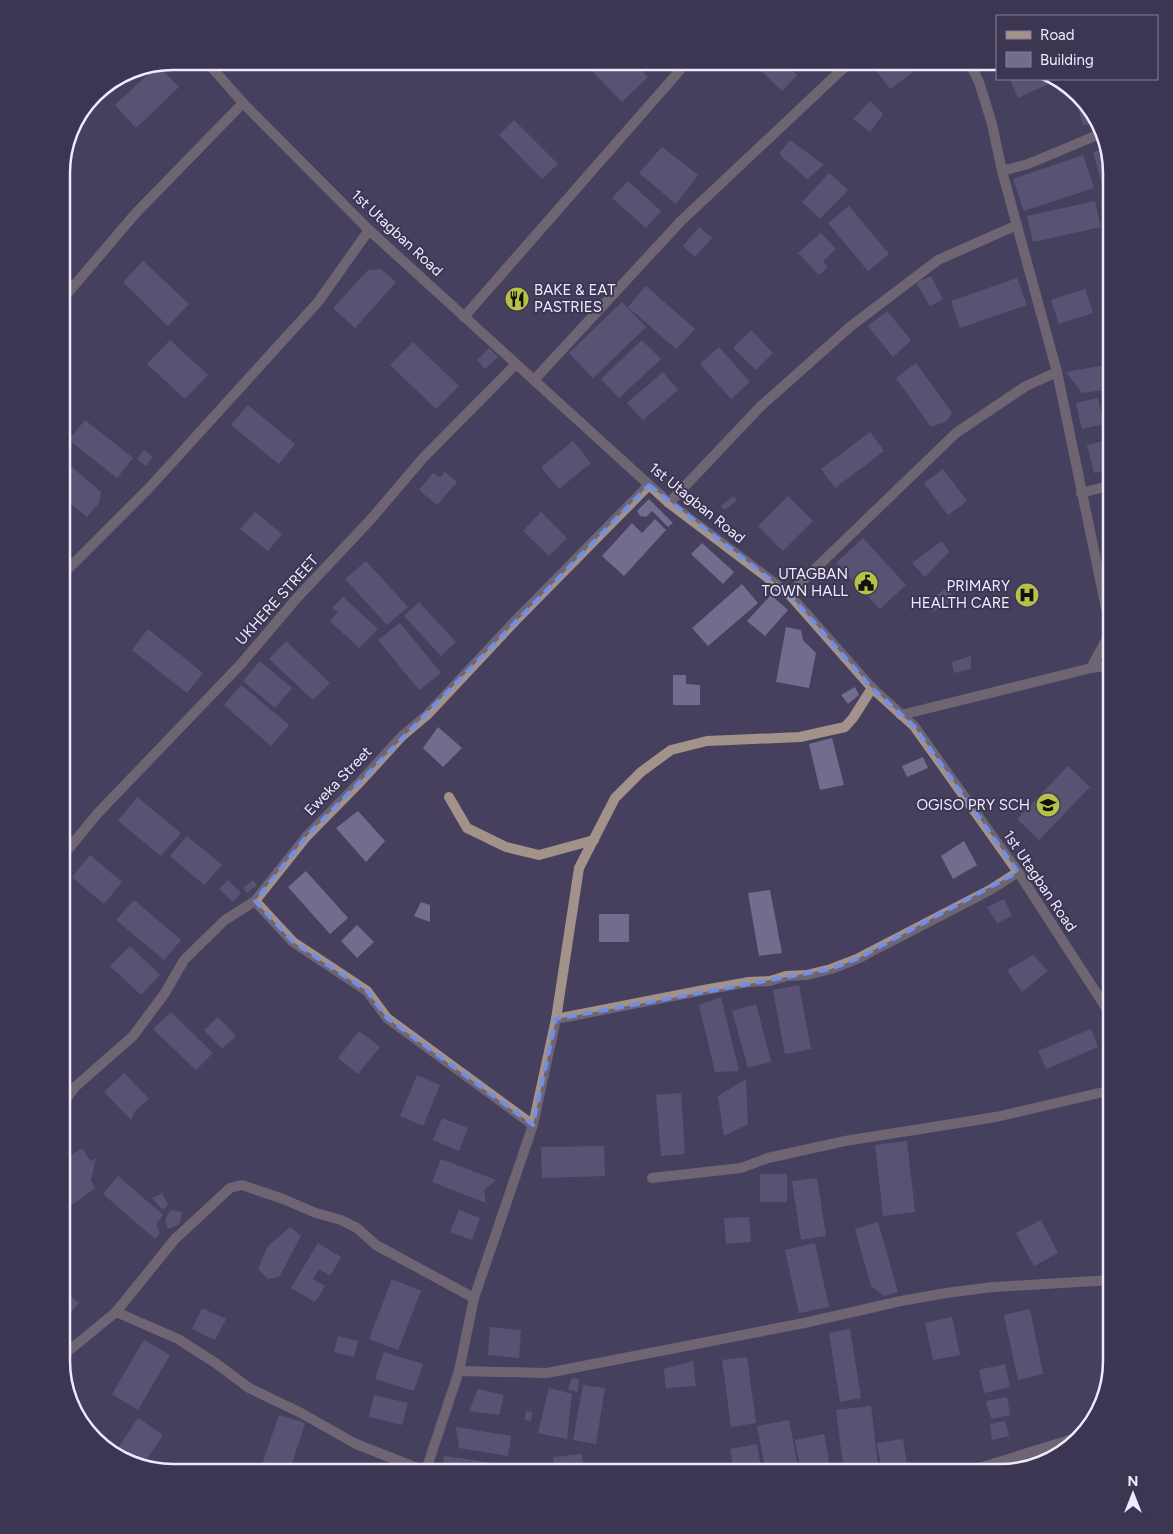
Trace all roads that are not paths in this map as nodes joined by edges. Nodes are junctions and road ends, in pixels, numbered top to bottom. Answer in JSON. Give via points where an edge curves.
{"nodes":[{"id":1,"x":214,"y":70,"type":"edge"},
{"id":2,"x":680,"y":70,"type":"edge"},
{"id":3,"x":840,"y":70,"type":"edge"},
{"id":4,"x":973,"y":70,"type":"edge"},
{"id":5,"x":242,"y":103,"type":"junction"},
{"id":6,"x":1096,"y":136,"type":"edge"},
{"id":7,"x":1002,"y":171,"type":"junction"},
{"id":8,"x":1017,"y":224,"type":"junction"},
{"id":9,"x":369,"y":230,"type":"junction"},
{"id":10,"x":70,"y":291,"type":"edge"},
{"id":11,"x":464,"y":317,"type":"junction"},
{"id":12,"x":516,"y":364,"type":"junction"},
{"id":13,"x":1056,"y":372,"type":"junction"},
{"id":14,"x":534,"y":380,"type":"junction"},
{"id":15,"x":649,"y":485,"type":"junction"},
{"id":16,"x":1103,"y":487,"type":"edge"},
{"id":17,"x":1081,"y":493,"type":"junction"},
{"id":18,"x":669,"y":503,"type":"junction"},
{"id":19,"x":70,"y":567,"type":"edge"},
{"id":20,"x":789,"y":594,"type":"junction"},
{"id":21,"x":1103,"y":596,"type":"edge"},
{"id":22,"x":1103,"y":648,"type":"edge"},
{"id":23,"x":1103,"y":666,"type":"edge"},
{"id":24,"x":1091,"y":668,"type":"junction"},
{"id":25,"x":872,"y":688,"type":"junction"},
{"id":26,"x":901,"y":715,"type":"junction"},
{"id":27,"x":449,"y":797,"type":"dead end"},
{"id":28,"x":594,"y":840,"type":"junction"},
{"id":29,"x":70,"y":847,"type":"edge"},
{"id":30,"x":1018,"y":872,"type":"junction"},
{"id":31,"x":254,"y":901,"type":"junction"},
{"id":32,"x":1103,"y":1003,"type":"edge"},
{"id":33,"x":556,"y":1019,"type":"junction"},
{"id":34,"x":1103,"y":1092,"type":"edge"},
{"id":35,"x":70,"y":1094,"type":"edge"},
{"id":36,"x":534,"y":1125,"type":"junction"},
{"id":37,"x":652,"y":1178,"type":"dead end"},
{"id":38,"x":1103,"y":1281,"type":"edge"},
{"id":39,"x":474,"y":1298,"type":"junction"},
{"id":40,"x":116,"y":1312,"type":"junction"},
{"id":41,"x":70,"y":1350,"type":"edge"},
{"id":42,"x":459,"y":1371,"type":"junction"},
{"id":43,"x":1063,"y":1442,"type":"edge"},
{"id":44,"x":405,"y":1464,"type":"edge"},
{"id":45,"x":428,"y":1464,"type":"edge"},
{"id":46,"x":992,"y":1464,"type":"edge"}],
"edges":[{"from":1,"to":5,"type":"street","name":"1st Utagban Road"},
{"from":2,"to":11,"type":"street"},
{"from":3,"to":14,"type":"street","via":[[681,221]]},
{"from":4,"to":7,"type":"street","via":[[992,124]]},
{"from":5,"to":9,"type":"street","name":"1st Utagban Road"},
{"from":5,"to":10,"type":"street","via":[[135,214]]},
{"from":6,"to":7,"type":"street"},
{"from":7,"to":8,"type":"street"},
{"from":8,"to":13,"type":"street"},
{"from":8,"to":18,"type":"street","via":[[938,260],[851,326],[761,406]]},
{"from":9,"to":11,"type":"street","name":"1st Utagban Road"},
{"from":9,"to":19,"type":"street","via":[[318,302],[149,488]]},
{"from":11,"to":12,"type":"street","name":"1st Utagban Road"},
{"from":12,"to":14,"type":"street","name":"1st Utagban Road"},
{"from":12,"to":29,"type":"street","name":"UKHERE STREET","via":[[423,458],[241,664],[98,813]]},
{"from":13,"to":17,"type":"street"},
{"from":13,"to":20,"type":"street","via":[[1026,386],[956,433]]},
{"from":14,"to":15,"type":"street","name":"1st Utagban Road"},
{"from":15,"to":18,"type":"street","name":"1st Utagban Road"},
{"from":15,"to":31,"type":"street","name":"Eweka Street","via":[[306,837]]},
{"from":16,"to":17,"type":"street"},
{"from":17,"to":21,"type":"street"},
{"from":18,"to":20,"type":"street","name":"1st Utagban Road"},
{"from":20,"to":25,"type":"street","name":"1st Utagban Road"},
{"from":22,"to":24,"type":"street"},
{"from":23,"to":24,"type":"street"},
{"from":24,"to":26,"type":"street"},
{"from":25,"to":26,"type":"street","name":"1st Utagban Road"},
{"from":25,"to":28,"type":"street","via":[[845,727],[800,737],[706,741],[671,750],[641,772],[615,798]]},
{"from":26,"to":30,"type":"street","name":"1st Utagban Road","via":[[914,726]]},
{"from":27,"to":28,"type":"street","via":[[467,828],[506,847],[539,855]]},
{"from":28,"to":33,"type":"street","via":[[580,868]]},
{"from":30,"to":32,"type":"street","name":"1st Utagban Road"},
{"from":30,"to":33,"type":"street","via":[[990,890],[866,954],[830,969]]},
{"from":31,"to":35,"type":"street","name":"Eweka Street","via":[[225,920],[184,960],[165,993],[133,1036]]},
{"from":31,"to":36,"type":"street","via":[[293,942],[367,991],[387,1018]]},
{"from":33,"to":36,"type":"street"},
{"from":34,"to":37,"type":"street","via":[[996,1117],[845,1141],[768,1158],[741,1168]]},
{"from":36,"to":39,"type":"street"},
{"from":38,"to":42,"type":"street","via":[[946,1293],[547,1372]]},
{"from":39,"to":40,"type":"street","via":[[376,1245],[357,1228],[341,1220],[316,1214],[242,1184],[230,1188],[175,1239]]},
{"from":39,"to":42,"type":"street"},
{"from":40,"to":41,"type":"street"},
{"from":40,"to":44,"type":"street","via":[[178,1339],[249,1388],[356,1444]]},
{"from":42,"to":45,"type":"street"},
{"from":43,"to":46,"type":"street"}]}
